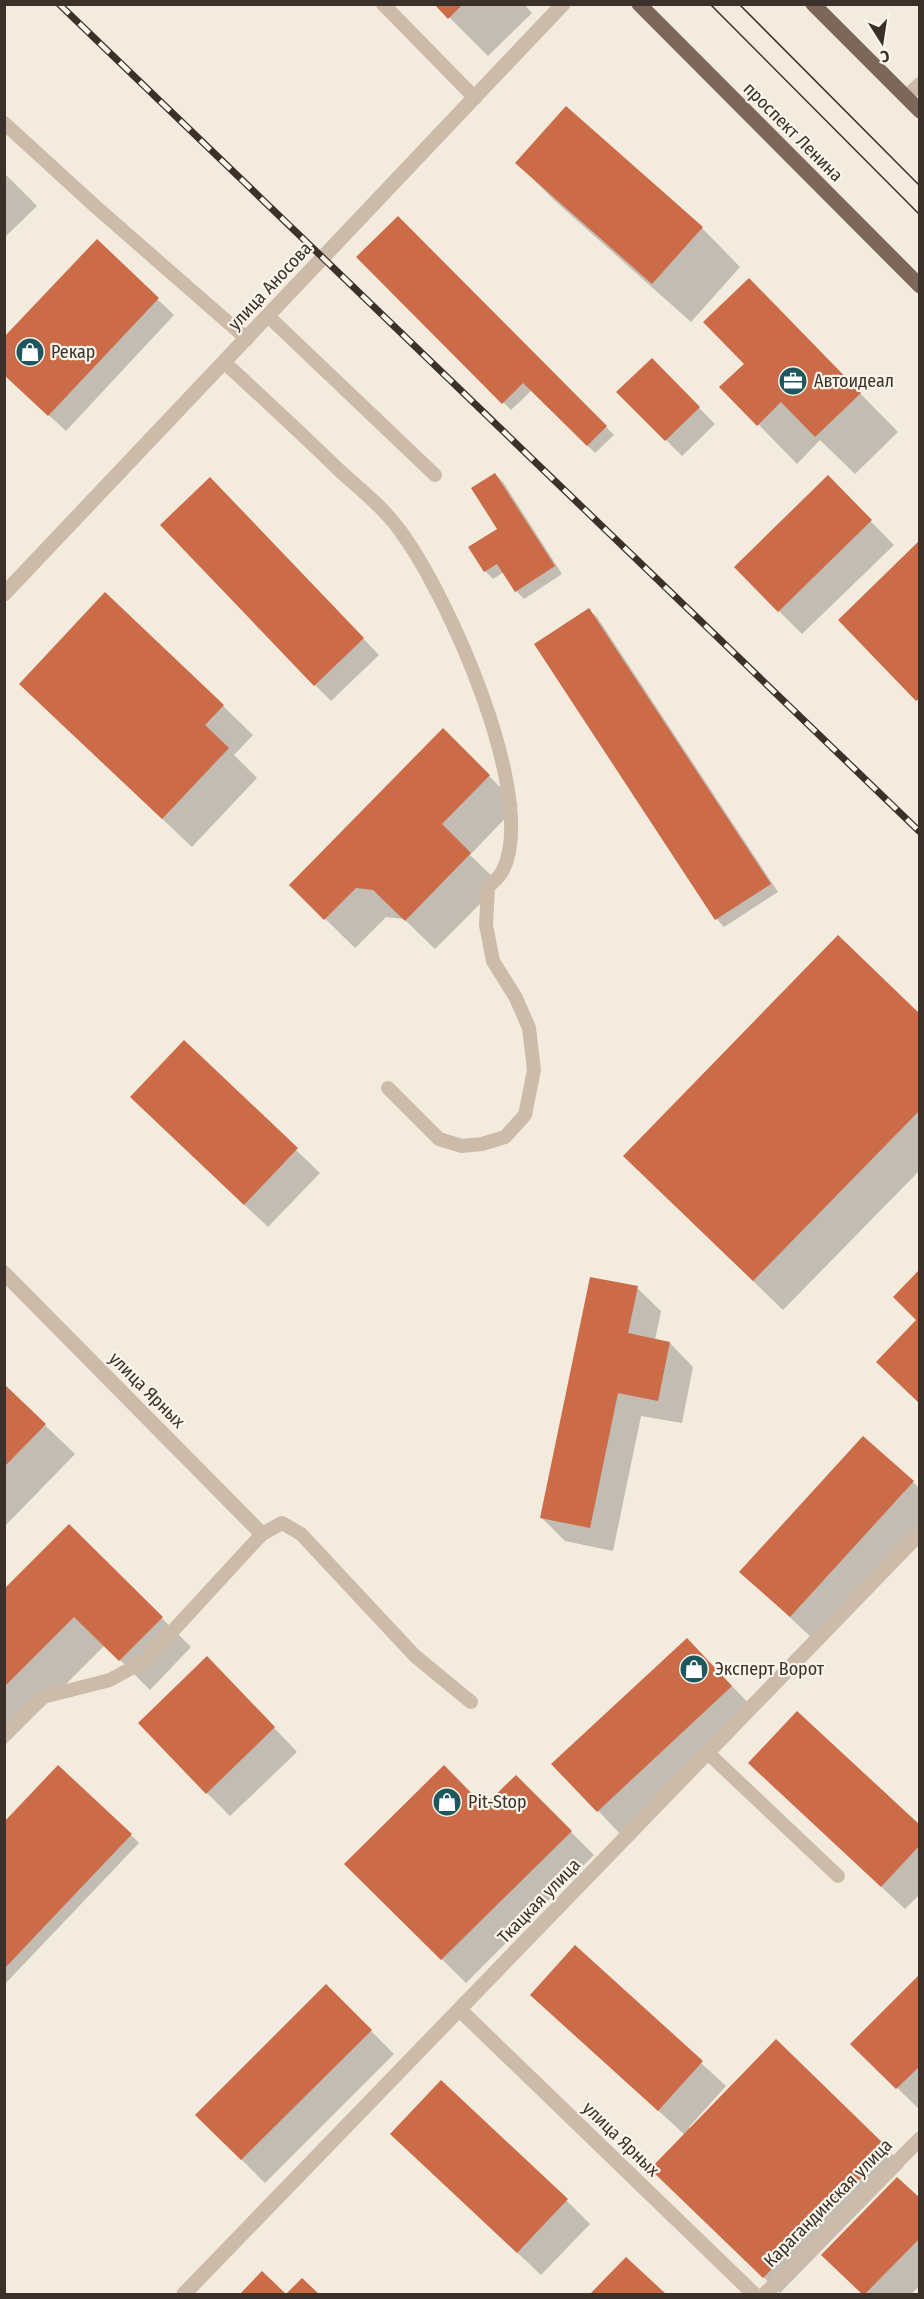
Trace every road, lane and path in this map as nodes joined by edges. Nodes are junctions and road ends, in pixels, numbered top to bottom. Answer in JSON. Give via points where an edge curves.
{"nodes":[{"id":1,"x":383,"y":4,"type":"edge"},
{"id":2,"x":563,"y":4,"type":"edge"},
{"id":3,"x":639,"y":4,"type":"edge"},
{"id":4,"x":813,"y":4,"type":"edge"},
{"id":5,"x":920,"y":84,"type":"edge"},
{"id":6,"x":906,"y":97,"type":"junction"},
{"id":7,"x":475,"y":98,"type":"junction"},
{"id":8,"x":920,"y":111,"type":"edge"},
{"id":9,"x":4,"y":123,"type":"edge"},
{"id":10,"x":920,"y":286,"type":"edge"},
{"id":11,"x":268,"y":316,"type":"junction"},
{"id":12,"x":247,"y":339,"type":"junction"},
{"id":13,"x":224,"y":362,"type":"junction"},
{"id":14,"x":435,"y":476,"type":"dead end"},
{"id":15,"x":4,"y":594,"type":"edge"},
{"id":16,"x":388,"y":1088,"type":"dead end"},
{"id":17,"x":4,"y":1273,"type":"edge"},
{"id":18,"x":920,"y":1533,"type":"edge"},
{"id":19,"x":262,"y":1534,"type":"junction"},
{"id":20,"x":471,"y":1702,"type":"dead end"},
{"id":21,"x":4,"y":1733,"type":"edge"},
{"id":22,"x":708,"y":1753,"type":"junction"},
{"id":23,"x":838,"y":1876,"type":"dead end"},
{"id":24,"x":461,"y":2011,"type":"junction"},
{"id":25,"x":920,"y":2139,"type":"edge"},
{"id":26,"x":184,"y":2295,"type":"edge"},
{"id":27,"x":754,"y":2295,"type":"edge"},
{"id":28,"x":765,"y":2295,"type":"edge"}],
"edges":[{"from":1,"to":7,"type":"lane"},
{"from":2,"to":7,"type":"street","name":"улица Аносова"},
{"from":3,"to":10,"type":"main road","name":"проспект Ленина"},
{"from":4,"to":6,"type":"main road"},
{"from":5,"to":6,"type":"lane"},
{"from":6,"to":8,"type":"main road"},
{"from":7,"to":11,"type":"street","name":"улица Аносова"},
{"from":9,"to":12,"type":"lane"},
{"from":11,"to":12,"type":"street","name":"улица Аносова"},
{"from":11,"to":14,"type":"lane"},
{"from":12,"to":13,"type":"street","name":"улица Аносова"},
{"from":13,"to":15,"type":"street","name":"улица Аносова"},
{"from":13,"to":16,"type":"lane","via":[[400,531],[443,604],[487,706],[507,784],[512,819],[509,851],[503,872],[488,887],[486,925],[493,961],[529,1028],[534,1070],[525,1115],[505,1137],[462,1146],[440,1139]]},
{"from":17,"to":19,"type":"street","name":"улица Ярных"},
{"from":18,"to":22,"type":"street","name":"Ткацкая улица"},
{"from":19,"to":20,"type":"lane","via":[[282,1523],[301,1534],[415,1656]]},
{"from":19,"to":21,"type":"lane","via":[[146,1660],[110,1680],[43,1697]]},
{"from":22,"to":23,"type":"lane"},
{"from":22,"to":24,"type":"street","name":"Ткацкая улица"},
{"from":24,"to":26,"type":"street","name":"Ткацкая улица"},
{"from":24,"to":27,"type":"street","name":"улица Ярных"},
{"from":25,"to":28,"type":"street","name":"Карагандинская улица"}]}
